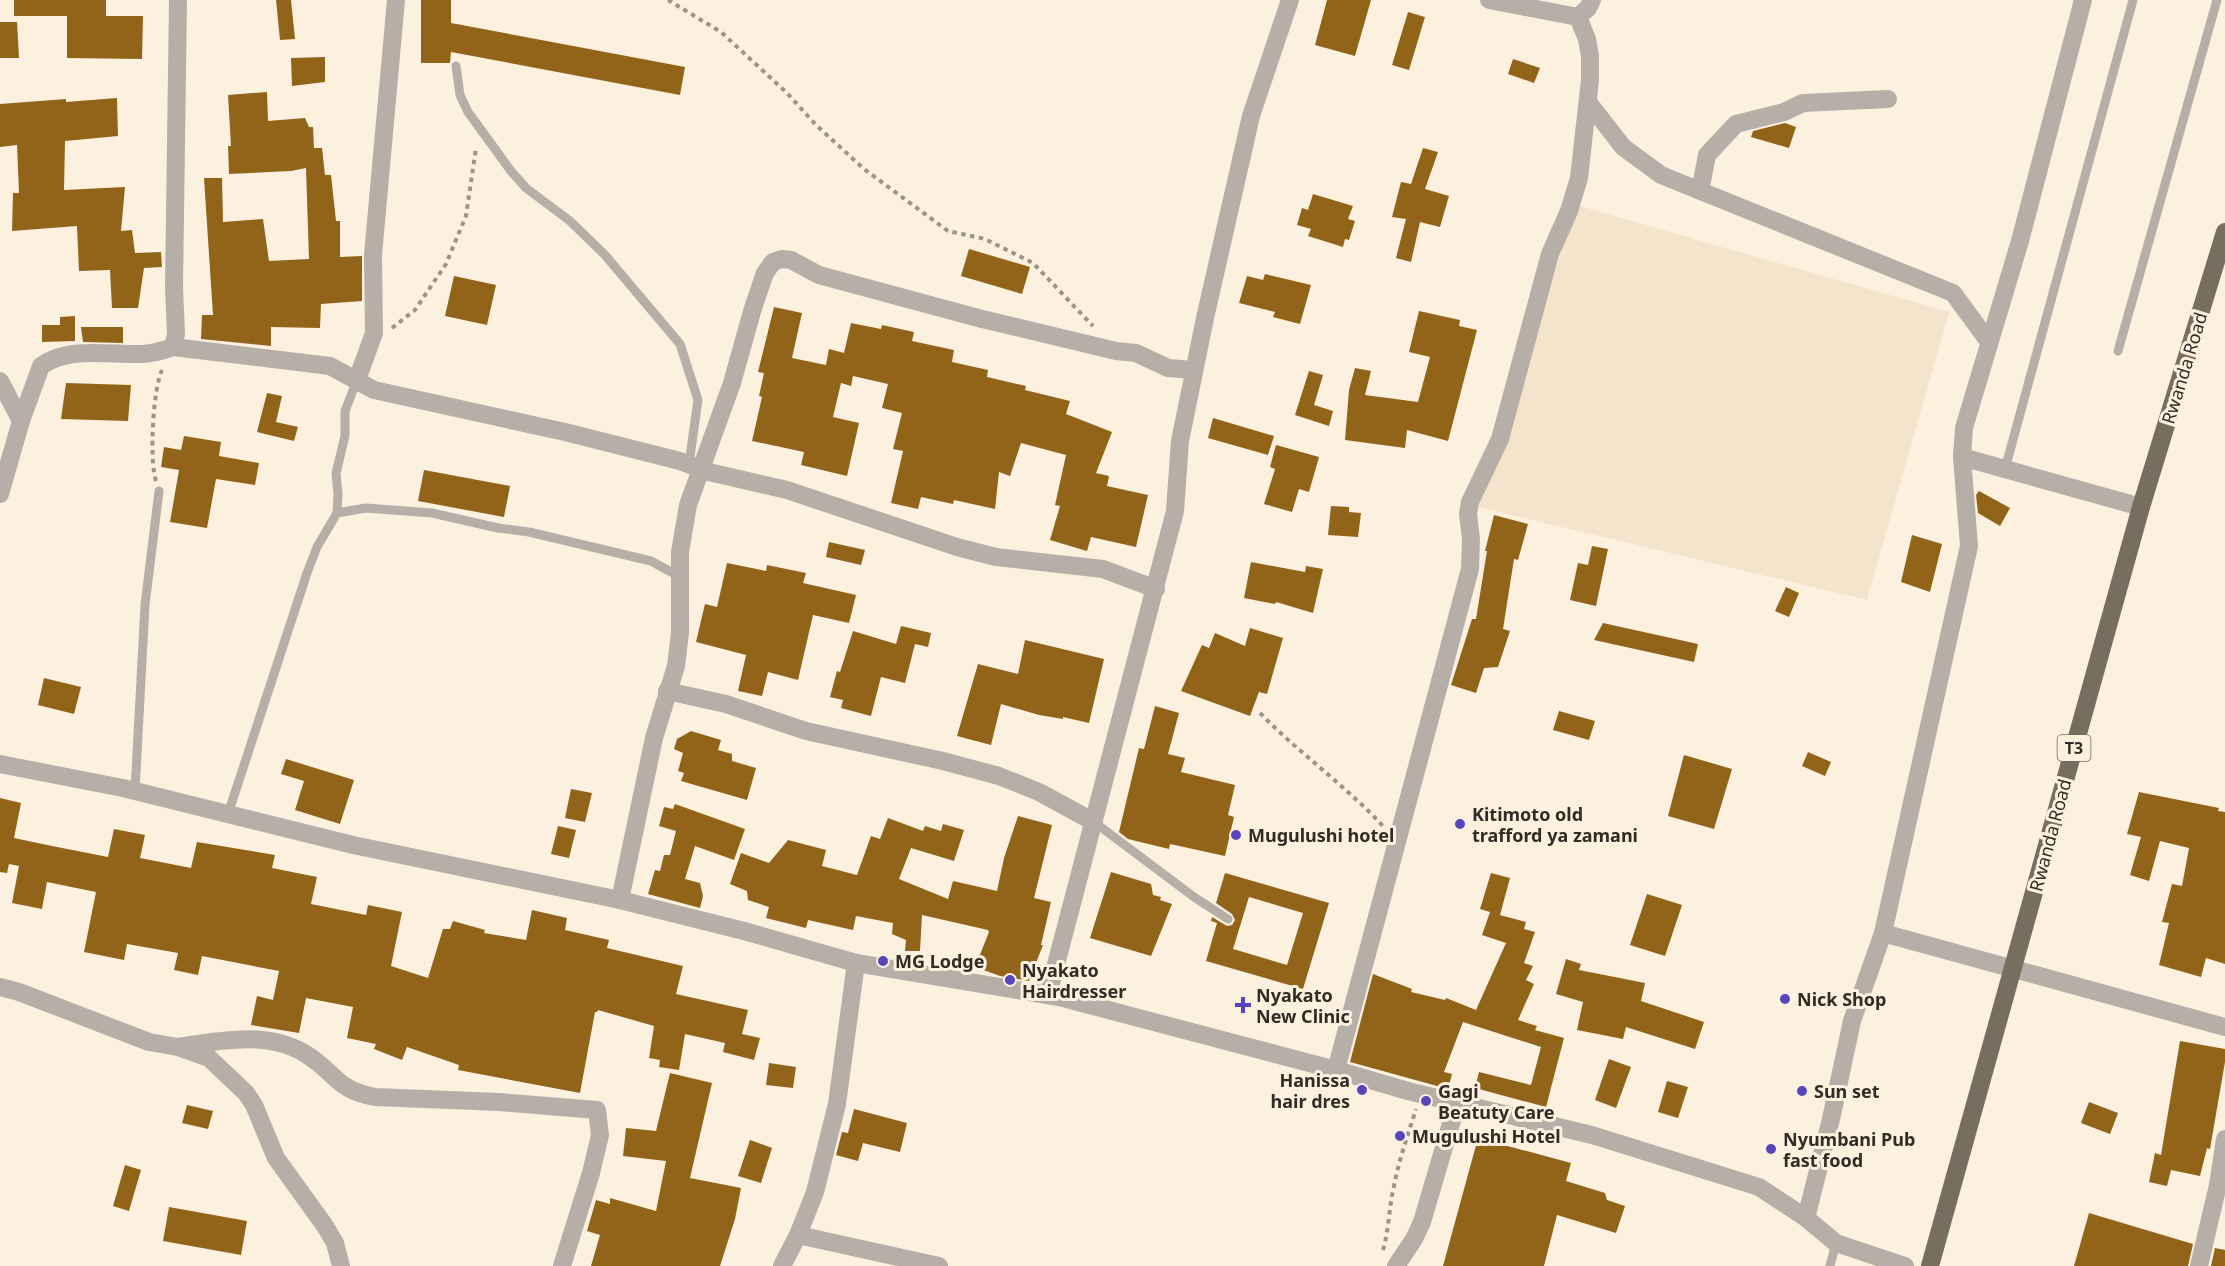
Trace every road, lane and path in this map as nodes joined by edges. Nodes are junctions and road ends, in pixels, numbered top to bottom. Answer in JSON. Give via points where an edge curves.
{"nodes":[{"id":1,"x":178,"y":0,"type":"edge"},
{"id":2,"x":396,"y":0,"type":"edge"},
{"id":3,"x":668,"y":0,"type":"edge"},
{"id":4,"x":1290,"y":0,"type":"edge"},
{"id":5,"x":1489,"y":0,"type":"edge"},
{"id":6,"x":1592,"y":0,"type":"edge"},
{"id":7,"x":2083,"y":0,"type":"edge"},
{"id":8,"x":2133,"y":0,"type":"edge"},
{"id":9,"x":2217,"y":0,"type":"edge"},
{"id":10,"x":1578,"y":17,"type":"junction"},
{"id":11,"x":456,"y":66,"type":"dead end"},
{"id":12,"x":1888,"y":99,"type":"dead end"},
{"id":13,"x":1588,"y":102,"type":"junction"},
{"id":14,"x":479,"y":128,"type":"junction"},
{"id":15,"x":1700,"y":191,"type":"junction"},
{"id":16,"x":2225,"y":232,"type":"edge"},
{"id":17,"x":1094,"y":327,"type":"dead end"},
{"id":18,"x":1989,"y":342,"type":"junction"},
{"id":19,"x":370,"y":344,"type":"junction"},
{"id":20,"x":173,"y":347,"type":"junction"},
{"id":21,"x":2118,"y":351,"type":"dead end"},
{"id":22,"x":1194,"y":370,"type":"junction"},
{"id":23,"x":357,"y":380,"type":"junction"},
{"id":24,"x":0,"y":381,"type":"edge"},
{"id":25,"x":21,"y":422,"type":"junction"},
{"id":26,"x":1962,"y":457,"type":"junction"},
{"id":27,"x":695,"y":467,"type":"junction"},
{"id":28,"x":2005,"y":469,"type":"junction"},
{"id":29,"x":159,"y":491,"type":"joint"},
{"id":30,"x":0,"y":494,"type":"edge"},
{"id":31,"x":2141,"y":507,"type":"junction"},
{"id":32,"x":337,"y":513,"type":"junction"},
{"id":33,"x":680,"y":577,"type":"junction"},
{"id":34,"x":1156,"y":589,"type":"junction"},
{"id":35,"x":667,"y":691,"type":"junction"},
{"id":36,"x":1260,"y":713,"type":"dead end"},
{"id":37,"x":0,"y":764,"type":"edge"},
{"id":38,"x":135,"y":791,"type":"junction"},
{"id":39,"x":228,"y":814,"type":"junction"},
{"id":40,"x":1094,"y":822,"type":"junction"},
{"id":41,"x":1397,"y":841,"type":"junction"},
{"id":42,"x":620,"y":900,"type":"junction"},
{"id":43,"x":1228,"y":919,"type":"dead end"},
{"id":44,"x":1883,"y":933,"type":"junction"},
{"id":45,"x":856,"y":963,"type":"junction"},
{"id":46,"x":2013,"y":969,"type":"junction"},
{"id":47,"x":0,"y":987,"type":"edge"},
{"id":48,"x":1048,"y":995,"type":"junction"},
{"id":49,"x":2225,"y":1027,"type":"edge"},
{"id":50,"x":178,"y":1047,"type":"junction"},
{"id":51,"x":1336,"y":1070,"type":"junction"},
{"id":52,"x":1420,"y":1094,"type":"junction"},
{"id":53,"x":1457,"y":1103,"type":"junction"},
{"id":54,"x":2225,"y":1139,"type":"edge"},
{"id":55,"x":1806,"y":1218,"type":"junction"},
{"id":56,"x":798,"y":1235,"type":"junction"},
{"id":57,"x":1836,"y":1243,"type":"junction"},
{"id":58,"x":1389,"y":1262,"type":"edge"},
{"id":59,"x":341,"y":1266,"type":"edge"},
{"id":60,"x":562,"y":1266,"type":"edge"},
{"id":61,"x":782,"y":1266,"type":"edge"},
{"id":62,"x":939,"y":1266,"type":"edge"},
{"id":63,"x":1830,"y":1266,"type":"edge"},
{"id":64,"x":1905,"y":1266,"type":"edge"},
{"id":65,"x":1930,"y":1266,"type":"edge"},
{"id":66,"x":2199,"y":1266,"type":"edge"}],
"edges":[{"from":1,"to":20,"type":"street"},
{"from":2,"to":19,"type":"street","via":[[373,255],[374,333]]},
{"from":3,"to":17,"type":"path","via":[[721,32],[864,169],[948,231],[985,239],[1033,263]]},
{"from":4,"to":22,"type":"street","via":[[1251,116]]},
{"from":5,"to":10,"type":"street"},
{"from":6,"to":10,"type":"street"},
{"from":7,"to":18,"type":"street","via":[[2020,241]]},
{"from":8,"to":28,"type":"lane"},
{"from":9,"to":21,"type":"lane"},
{"from":10,"to":13,"type":"street","via":[[1590,56]]},
{"from":11,"to":14,"type":"lane","via":[[460,95]]},
{"from":12,"to":15,"type":"street","via":[[1803,103],[1785,112],[1736,124],[1707,156]]},
{"from":13,"to":15,"type":"street","via":[[1623,147],[1661,175]]},
{"from":13,"to":41,"type":"street","via":[[1576,192],[1550,254],[1500,439],[1470,502],[1470,569]]},
{"from":14,"to":19,"type":"path","via":[[466,216],[446,264],[415,310]]},
{"from":14,"to":27,"type":"lane","via":[[526,188],[570,221],[605,255],[680,344],[698,400]]},
{"from":15,"to":18,"type":"street","via":[[1953,293]]},
{"from":16,"to":31,"type":"highway","name":"Rwanda Road","number":"T3"},
{"from":18,"to":26,"type":"street","via":[[1964,428]]},
{"from":19,"to":23,"type":"street"},
{"from":20,"to":23,"type":"street","via":[[330,366]]},
{"from":20,"to":25,"type":"street","via":[[149,353],[61,356],[50,360],[41,366]]},
{"from":20,"to":29,"type":"path","via":[[159,377],[155,414],[152,471]]},
{"from":22,"to":27,"type":"street","via":[[1168,368],[1136,353],[982,319],[819,275],[782,259],[773,262],[765,273],[732,383]]},
{"from":22,"to":34,"type":"street","via":[[1180,441],[1175,511]]},
{"from":23,"to":27,"type":"street","via":[[387,394],[565,432]]},
{"from":23,"to":32,"type":"lane","via":[[345,411],[345,436],[336,473]]},
{"from":24,"to":25,"type":"street"},
{"from":25,"to":30,"type":"street"},
{"from":26,"to":28,"type":"street"},
{"from":26,"to":44,"type":"street","via":[[1969,546]]},
{"from":27,"to":33,"type":"street","via":[[680,552]]},
{"from":27,"to":34,"type":"street","via":[[787,490],[957,547],[996,557],[1103,569]]},
{"from":28,"to":31,"type":"street"},
{"from":29,"to":38,"type":"lane","via":[[145,605]]},
{"from":31,"to":46,"type":"highway","name":"Rwanda Road","number":"T3"},
{"from":32,"to":33,"type":"lane","via":[[366,508],[432,513],[651,561]]},
{"from":32,"to":39,"type":"lane","via":[[307,573]]},
{"from":33,"to":35,"type":"street","via":[[680,642]]},
{"from":34,"to":40,"type":"street"},
{"from":35,"to":40,"type":"street","via":[[726,704],[806,731],[999,776],[1039,792]]},
{"from":35,"to":42,"type":"street"},
{"from":36,"to":41,"type":"path","via":[[1365,806]]},
{"from":37,"to":38,"type":"street"},
{"from":38,"to":39,"type":"street"},
{"from":39,"to":42,"type":"street","via":[[353,845]]},
{"from":40,"to":43,"type":"lane"},
{"from":40,"to":48,"type":"street"},
{"from":41,"to":51,"type":"street"},
{"from":42,"to":45,"type":"street"},
{"from":44,"to":46,"type":"street"},
{"from":44,"to":55,"type":"street","via":[[1852,1021]]},
{"from":45,"to":48,"type":"street"},
{"from":45,"to":56,"type":"street","via":[[837,1104],[815,1192]]},
{"from":46,"to":49,"type":"street"},
{"from":46,"to":65,"type":"highway","name":"Rwanda Road","number":"T3"},
{"from":47,"to":50,"type":"street","via":[[149,1042]]},
{"from":48,"to":51,"type":"street"},
{"from":50,"to":59,"type":"street","via":[[209,1058],[246,1093],[276,1158],[326,1226]]},
{"from":50,"to":60,"type":"street","via":[[224,1039],[283,1044],[301,1050],[347,1088],[375,1097],[597,1110],[600,1135]]},
{"from":51,"to":52,"type":"street"},
{"from":52,"to":53,"type":"street"},
{"from":52,"to":58,"type":"path","via":[[1394,1186]]},
{"from":53,"to":55,"type":"street","via":[[1592,1135],[1759,1187]]},
{"from":53,"to":58,"type":"street","via":[[1422,1222],[1414,1239]]},
{"from":54,"to":66,"type":"street"},
{"from":55,"to":57,"type":"street"},
{"from":56,"to":61,"type":"street"},
{"from":56,"to":62,"type":"street"},
{"from":57,"to":63,"type":"lane"},
{"from":57,"to":64,"type":"street"}]}
